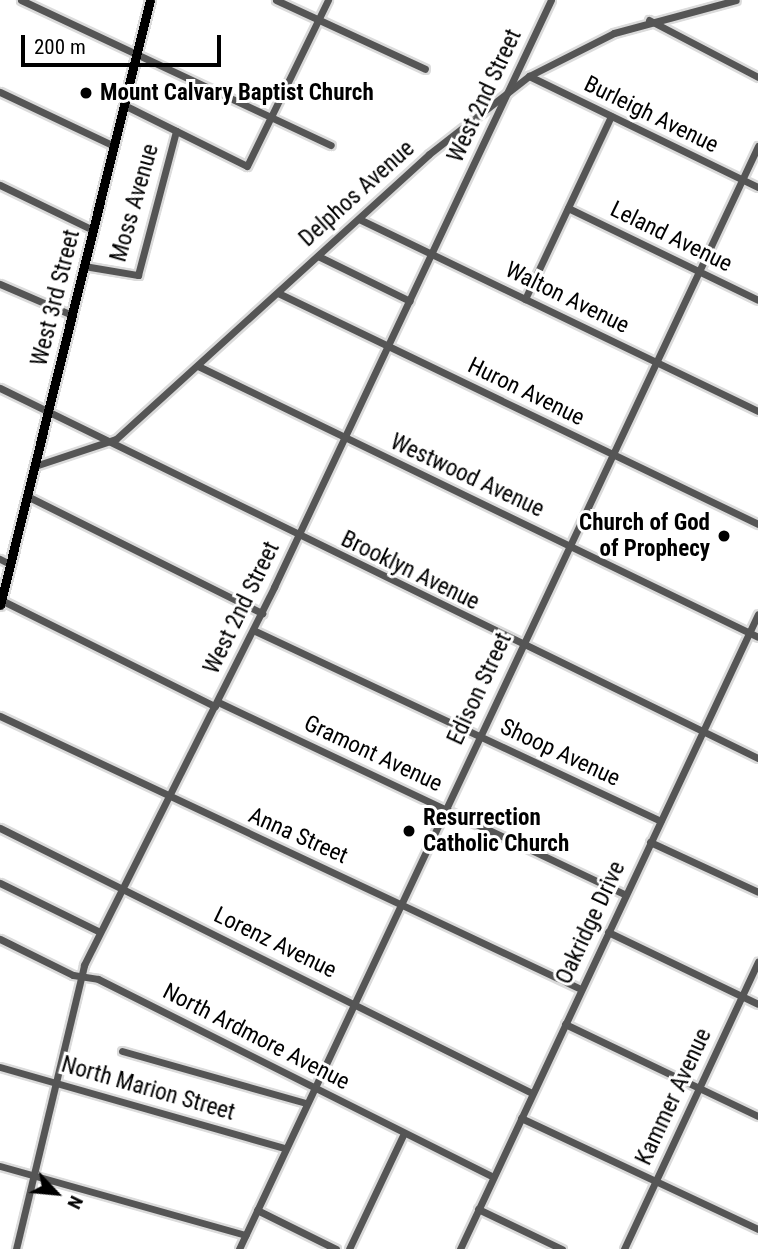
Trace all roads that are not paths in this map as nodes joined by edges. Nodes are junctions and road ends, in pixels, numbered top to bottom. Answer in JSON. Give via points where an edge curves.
{"nodes":[{"id":1,"x":21,"y":0,"type":"edge"},
{"id":2,"x":150,"y":0,"type":"edge"},
{"id":3,"x":276,"y":0,"type":"edge"},
{"id":4,"x":328,"y":0,"type":"edge"},
{"id":5,"x":551,"y":0,"type":"edge"},
{"id":6,"x":736,"y":0,"type":"edge"},
{"id":7,"x":319,"y":20,"type":"junction"},
{"id":8,"x":649,"y":20,"type":"junction"},
{"id":9,"x":137,"y":53,"type":"junction"},
{"id":10,"x":425,"y":69,"type":"dead end"},
{"id":11,"x":529,"y":76,"type":"junction"},
{"id":12,"x":758,"y":77,"type":"edge"},
{"id":13,"x":509,"y":90,"type":"junction"},
{"id":14,"x":0,"y":92,"type":"edge"},
{"id":15,"x":124,"y":106,"type":"junction"},
{"id":16,"x":272,"y":117,"type":"junction"},
{"id":17,"x":611,"y":117,"type":"junction"},
{"id":18,"x":176,"y":131,"type":"junction"},
{"id":19,"x":331,"y":145,"type":"dead end"},
{"id":20,"x":114,"y":146,"type":"junction"},
{"id":21,"x":758,"y":146,"type":"edge"},
{"id":22,"x":742,"y":180,"type":"junction"},
{"id":23,"x":0,"y":185,"type":"edge"},
{"id":24,"x":758,"y":187,"type":"edge"},
{"id":25,"x":568,"y":208,"type":"junction"},
{"id":26,"x":359,"y":219,"type":"junction"},
{"id":27,"x":93,"y":230,"type":"junction"},
{"id":28,"x":431,"y":255,"type":"junction"},
{"id":29,"x":318,"y":256,"type":"junction"},
{"id":30,"x":84,"y":266,"type":"junction"},
{"id":31,"x":698,"y":272,"type":"junction"},
{"id":32,"x":0,"y":284,"type":"edge"},
{"id":33,"x":278,"y":293,"type":"junction"},
{"id":34,"x":525,"y":299,"type":"junction"},
{"id":35,"x":758,"y":300,"type":"edge"},
{"id":36,"x":410,"y":301,"type":"junction"},
{"id":37,"x":72,"y":315,"type":"junction"},
{"id":38,"x":388,"y":347,"type":"junction"},
{"id":39,"x":656,"y":362,"type":"junction"},
{"id":40,"x":198,"y":366,"type":"junction"},
{"id":41,"x":0,"y":388,"type":"edge"},
{"id":42,"x":758,"y":411,"type":"edge"},
{"id":43,"x":48,"y":413,"type":"junction"},
{"id":44,"x":344,"y":439,"type":"junction"},
{"id":45,"x":106,"y":445,"type":"junction"},
{"id":46,"x":612,"y":454,"type":"junction"},
{"id":47,"x":35,"y":466,"type":"junction"},
{"id":48,"x":27,"y":496,"type":"junction"},
{"id":49,"x":758,"y":524,"type":"edge"},
{"id":50,"x":297,"y":538,"type":"junction"},
{"id":51,"x":569,"y":546,"type":"junction"},
{"id":52,"x":0,"y":559,"type":"edge"},
{"id":53,"x":10,"y":564,"type":"junction"},
{"id":54,"x":1,"y":603,"type":"edge"},
{"id":55,"x":262,"y":613,"type":"junction"},
{"id":56,"x":758,"y":614,"type":"edge"},
{"id":57,"x":253,"y":630,"type":"junction"},
{"id":58,"x":749,"y":633,"type":"junction"},
{"id":59,"x":758,"y":637,"type":"edge"},
{"id":60,"x":522,"y":645,"type":"junction"},
{"id":61,"x":217,"y":704,"type":"junction"},
{"id":62,"x":0,"y":716,"type":"edge"},
{"id":63,"x":703,"y":732,"type":"junction"},
{"id":64,"x":479,"y":736,"type":"junction"},
{"id":65,"x":758,"y":758,"type":"edge"},
{"id":66,"x":168,"y":799,"type":"junction"},
{"id":67,"x":444,"y":808,"type":"junction"},
{"id":68,"x":660,"y":821,"type":"junction"},
{"id":69,"x":0,"y":828,"type":"edge"},
{"id":70,"x":650,"y":842,"type":"junction"},
{"id":71,"x":0,"y":884,"type":"edge"},
{"id":72,"x":123,"y":889,"type":"junction"},
{"id":73,"x":758,"y":892,"type":"edge"},
{"id":74,"x":625,"y":894,"type":"junction"},
{"id":75,"x":399,"y":904,"type":"junction"},
{"id":76,"x":100,"y":932,"type":"junction"},
{"id":77,"x":608,"y":932,"type":"junction"},
{"id":78,"x":0,"y":939,"type":"edge"},
{"id":79,"x":758,"y":962,"type":"edge"},
{"id":80,"x":82,"y":977,"type":"junction"},
{"id":81,"x":581,"y":989,"type":"junction"},
{"id":82,"x":742,"y":996,"type":"junction"},
{"id":83,"x":353,"y":1003,"type":"junction"},
{"id":84,"x":758,"y":1004,"type":"edge"},
{"id":85,"x":565,"y":1024,"type":"junction"},
{"id":86,"x":122,"y":1051,"type":"dead end"},
{"id":87,"x":0,"y":1067,"type":"edge"},
{"id":88,"x":57,"y":1083,"type":"junction"},
{"id":89,"x":313,"y":1087,"type":"junction"},
{"id":90,"x":699,"y":1088,"type":"junction"},
{"id":91,"x":532,"y":1094,"type":"junction"},
{"id":92,"x":306,"y":1103,"type":"junction"},
{"id":93,"x":758,"y":1116,"type":"edge"},
{"id":94,"x":521,"y":1118,"type":"junction"},
{"id":95,"x":404,"y":1133,"type":"junction"},
{"id":96,"x":285,"y":1148,"type":"junction"},
{"id":97,"x":0,"y":1166,"type":"edge"},
{"id":98,"x":34,"y":1175,"type":"junction"},
{"id":99,"x":493,"y":1177,"type":"junction"},
{"id":100,"x":656,"y":1181,"type":"junction"},
{"id":101,"x":478,"y":1209,"type":"junction"},
{"id":102,"x":257,"y":1210,"type":"junction"},
{"id":103,"x":758,"y":1229,"type":"edge"},
{"id":104,"x":245,"y":1235,"type":"junction"},
{"id":105,"x":16,"y":1249,"type":"edge"},
{"id":106,"x":239,"y":1249,"type":"edge"},
{"id":107,"x":336,"y":1249,"type":"edge"},
{"id":108,"x":349,"y":1249,"type":"edge"},
{"id":109,"x":460,"y":1249,"type":"edge"},
{"id":110,"x":562,"y":1249,"type":"edge"},
{"id":111,"x":624,"y":1249,"type":"edge"}],
"edges":[{"from":1,"to":9,"type":"street"},
{"from":2,"to":9,"type":"main road","name":"West 3rd Street"},
{"from":3,"to":7,"type":"street"},
{"from":4,"to":7,"type":"street"},
{"from":5,"to":13,"type":"street","name":"West 2nd Street"},
{"from":6,"to":8,"type":"street","name":"Delphos Avenue"},
{"from":7,"to":10,"type":"street"},
{"from":7,"to":16,"type":"street"},
{"from":8,"to":11,"type":"street","name":"Delphos Avenue"},
{"from":8,"to":12,"type":"street"},
{"from":9,"to":15,"type":"main road","name":"West 3rd Street"},
{"from":9,"to":16,"type":"street"},
{"from":11,"to":13,"type":"street","name":"Delphos Avenue"},
{"from":11,"to":17,"type":"street","name":"Burleigh Avenue"},
{"from":13,"to":26,"type":"street","name":"Delphos Avenue"},
{"from":13,"to":28,"type":"street","name":"West 2nd Street"},
{"from":14,"to":20,"type":"street"},
{"from":15,"to":18,"type":"street"},
{"from":15,"to":20,"type":"main road","name":"West 3rd Street"},
{"from":16,"to":18,"type":"street","via":[[247,166]]},
{"from":16,"to":19,"type":"street"},
{"from":17,"to":22,"type":"street","name":"Burleigh Avenue"},
{"from":17,"to":25,"type":"street"},
{"from":18,"to":30,"type":"street","name":"Moss Avenue","via":[[138,275]]},
{"from":20,"to":27,"type":"main road","name":"West 3rd Street"},
{"from":21,"to":22,"type":"street","name":"Edison Street"},
{"from":22,"to":24,"type":"street","name":"Burleigh Avenue"},
{"from":22,"to":31,"type":"street","name":"Edison Street"},
{"from":23,"to":27,"type":"street"},
{"from":25,"to":31,"type":"street","name":"Leland Avenue"},
{"from":25,"to":34,"type":"street"},
{"from":26,"to":28,"type":"street","name":"Walton Avenue"},
{"from":26,"to":29,"type":"street","name":"Delphos Avenue"},
{"from":27,"to":30,"type":"main road","name":"West 3rd Street"},
{"from":28,"to":34,"type":"street","name":"Walton Avenue"},
{"from":28,"to":36,"type":"street","name":"West 2nd Street"},
{"from":29,"to":33,"type":"street","name":"Delphos Avenue"},
{"from":29,"to":36,"type":"street"},
{"from":30,"to":37,"type":"main road","name":"West 3rd Street"},
{"from":31,"to":35,"type":"street","name":"Leland Avenue"},
{"from":31,"to":39,"type":"street","name":"Edison Street"},
{"from":32,"to":37,"type":"street"},
{"from":33,"to":38,"type":"street","name":"Huron Avenue"},
{"from":33,"to":40,"type":"street","name":"Delphos Avenue"},
{"from":34,"to":39,"type":"street","name":"Walton Avenue"},
{"from":36,"to":38,"type":"street","name":"West 2nd Street"},
{"from":37,"to":43,"type":"main road","name":"West 3rd Street"},
{"from":38,"to":44,"type":"street","name":"West 2nd Street"},
{"from":38,"to":46,"type":"street","name":"Huron Avenue"},
{"from":39,"to":42,"type":"street","name":"Walton Avenue"},
{"from":39,"to":46,"type":"street","name":"Edison Street"},
{"from":40,"to":44,"type":"street","name":"Westwood Avenue"},
{"from":40,"to":45,"type":"street","name":"Delphos Avenue"},
{"from":41,"to":43,"type":"street","name":"Brooklyn Avenue"},
{"from":43,"to":45,"type":"street","name":"Brooklyn Avenue"},
{"from":43,"to":47,"type":"main road","name":"West 3rd Street"},
{"from":44,"to":50,"type":"street","name":"West 2nd Street"},
{"from":44,"to":51,"type":"street","name":"Westwood Avenue"},
{"from":45,"to":47,"type":"street","name":"Delphos Avenue"},
{"from":45,"to":50,"type":"street","name":"Brooklyn Avenue"},
{"from":46,"to":49,"type":"street","name":"Huron Avenue"},
{"from":46,"to":51,"type":"street","name":"Edison Street"},
{"from":47,"to":48,"type":"main road","name":"West 3rd Street"},
{"from":48,"to":53,"type":"main road","name":"West 3rd Street"},
{"from":48,"to":55,"type":"street"},
{"from":50,"to":55,"type":"street","name":"West 2nd Street"},
{"from":50,"to":60,"type":"street","name":"Brooklyn Avenue"},
{"from":51,"to":58,"type":"street","name":"Westwood Avenue"},
{"from":51,"to":60,"type":"street","name":"Edison Street"},
{"from":52,"to":53,"type":"street"},
{"from":53,"to":54,"type":"main road","name":"West 3rd Street"},
{"from":54,"to":61,"type":"street","name":"Gramont Avenue"},
{"from":55,"to":57,"type":"street","name":"West 2nd Street"},
{"from":56,"to":58,"type":"street","name":"Oakridge Drive"},
{"from":57,"to":61,"type":"street","name":"West 2nd Street"},
{"from":57,"to":64,"type":"street","name":"Shoop Avenue"},
{"from":58,"to":59,"type":"street","name":"Westwood Avenue"},
{"from":58,"to":63,"type":"street","name":"Oakridge Drive"},
{"from":60,"to":63,"type":"street","name":"Brooklyn Avenue"},
{"from":60,"to":64,"type":"street","name":"Edison Street"},
{"from":61,"to":66,"type":"street","name":"West 2nd Street"},
{"from":61,"to":67,"type":"street","name":"Gramont Avenue"},
{"from":62,"to":66,"type":"street","name":"Anna Street"},
{"from":63,"to":65,"type":"street","name":"Brooklyn Avenue"},
{"from":63,"to":68,"type":"street","name":"Oakridge Drive"},
{"from":64,"to":67,"type":"street","name":"Edison Street"},
{"from":64,"to":68,"type":"street","name":"Shoop Avenue"},
{"from":66,"to":72,"type":"street","name":"West 2nd Street"},
{"from":66,"to":75,"type":"street","name":"Anna Street"},
{"from":67,"to":74,"type":"street","name":"Gramont Avenue"},
{"from":67,"to":75,"type":"street","name":"Edison Street"},
{"from":68,"to":70,"type":"street","name":"Oakridge Drive"},
{"from":69,"to":72,"type":"street","name":"Lorenz Avenue"},
{"from":70,"to":73,"type":"street"},
{"from":70,"to":74,"type":"street","name":"Oakridge Drive"},
{"from":71,"to":76,"type":"street"},
{"from":72,"to":76,"type":"street","name":"West 2nd Street"},
{"from":72,"to":83,"type":"street","name":"Lorenz Avenue"},
{"from":74,"to":77,"type":"street","name":"Oakridge Drive"},
{"from":75,"to":81,"type":"street","name":"Anna Street"},
{"from":75,"to":83,"type":"street","name":"Edison Street"},
{"from":76,"to":80,"type":"street","name":"West 2nd Street"},
{"from":77,"to":81,"type":"street","name":"Oakridge Drive"},
{"from":77,"to":82,"type":"street"},
{"from":78,"to":80,"type":"street","name":"North Ardmore Avenue"},
{"from":79,"to":82,"type":"street","name":"Kammer Avenue"},
{"from":80,"to":88,"type":"street","name":"West 2nd Street"},
{"from":80,"to":89,"type":"street","name":"North Ardmore Avenue"},
{"from":81,"to":85,"type":"street","name":"Oakridge Drive"},
{"from":82,"to":84,"type":"street"},
{"from":82,"to":90,"type":"street","name":"Kammer Avenue"},
{"from":83,"to":89,"type":"street","name":"Edison Street"},
{"from":83,"to":91,"type":"street","name":"Lorenz Avenue"},
{"from":85,"to":90,"type":"street"},
{"from":85,"to":91,"type":"street","name":"Oakridge Drive"},
{"from":86,"to":92,"type":"street"},
{"from":87,"to":88,"type":"street","name":"North Marion Street"},
{"from":88,"to":96,"type":"street","name":"North Marion Street"},
{"from":88,"to":98,"type":"street","name":"West 2nd Street"},
{"from":89,"to":92,"type":"street","name":"Edison Street"},
{"from":89,"to":95,"type":"street","name":"North Ardmore Avenue"},
{"from":90,"to":93,"type":"street"},
{"from":90,"to":100,"type":"street","name":"Kammer Avenue"},
{"from":91,"to":94,"type":"street","name":"Oakridge Drive"},
{"from":92,"to":96,"type":"street","name":"Edison Street"},
{"from":94,"to":99,"type":"street","name":"Oakridge Drive"},
{"from":94,"to":100,"type":"street"},
{"from":95,"to":99,"type":"street","name":"North Ardmore Avenue"},
{"from":95,"to":108,"type":"street"},
{"from":96,"to":102,"type":"street","name":"Edison Street"},
{"from":97,"to":98,"type":"street"},
{"from":98,"to":104,"type":"street"},
{"from":98,"to":105,"type":"street","name":"West 2nd Street"},
{"from":99,"to":101,"type":"street","name":"Oakridge Drive"},
{"from":100,"to":103,"type":"street"},
{"from":100,"to":111,"type":"street","name":"Kammer Avenue"},
{"from":101,"to":109,"type":"street","name":"Oakridge Drive"},
{"from":101,"to":110,"type":"street"},
{"from":102,"to":104,"type":"street","name":"Edison Street"},
{"from":102,"to":107,"type":"street"},
{"from":104,"to":106,"type":"street","name":"Edison Street"}]}
